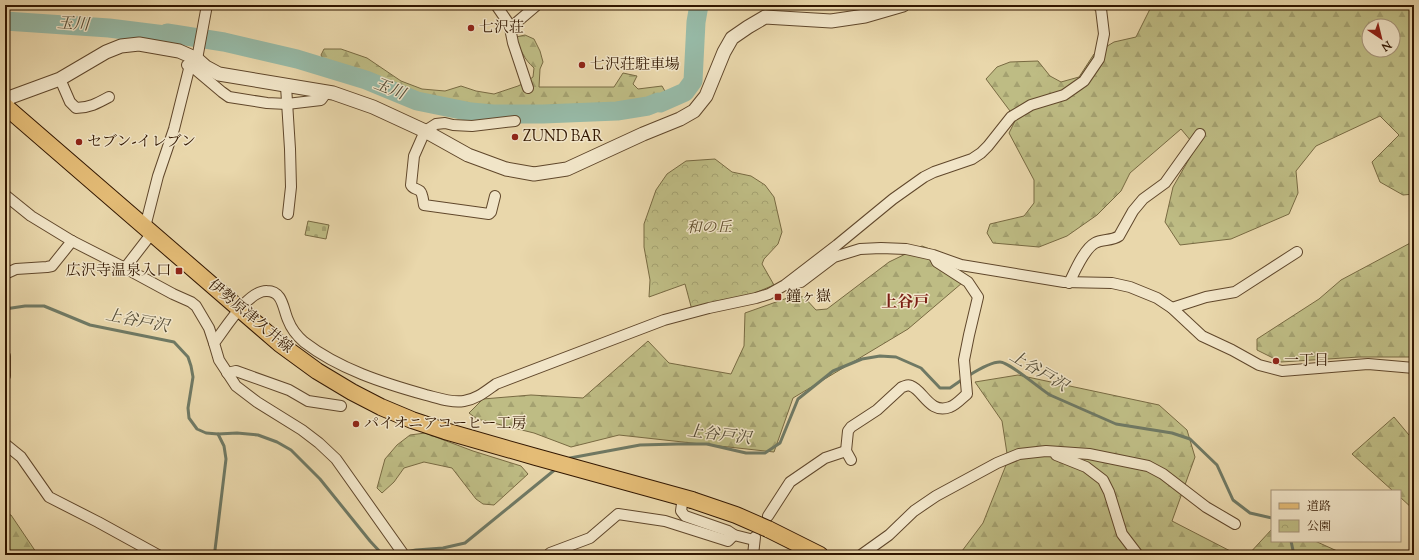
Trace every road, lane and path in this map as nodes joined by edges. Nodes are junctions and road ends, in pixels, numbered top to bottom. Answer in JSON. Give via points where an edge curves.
{"nodes":[{"id":1,"x":207,"y":5,"type":"edge"},
{"id":2,"x":496,"y":5,"type":"edge"},
{"id":3,"x":537,"y":5,"type":"edge"},
{"id":4,"x":903,"y":5,"type":"edge"},
{"id":5,"x":1098,"y":5,"type":"edge"},
{"id":6,"x":510,"y":28,"type":"junction"},
{"id":7,"x":193,"y":59,"type":"junction"},
{"id":8,"x":60,"y":79,"type":"junction"},
{"id":9,"x":286,"y":86,"type":"junction"},
{"id":10,"x":528,"y":88,"type":"dead end"},
{"id":11,"x":327,"y":92,"type":"junction"},
{"id":12,"x":109,"y":97,"type":"dead end"},
{"id":13,"x":5,"y":102,"type":"edge"},
{"id":14,"x":287,"y":104,"type":"junction"},
{"id":15,"x":5,"y":106,"type":"edge"},
{"id":16,"x":515,"y":121,"type":"dead end"},
{"id":17,"x":425,"y":131,"type":"junction"},
{"id":18,"x":1200,"y":134,"type":"dead end"},
{"id":19,"x":5,"y":195,"type":"edge"},
{"id":20,"x":495,"y":196,"type":"dead end"},
{"id":21,"x":288,"y":214,"type":"dead end"},
{"id":22,"x":149,"y":230,"type":"junction"},
{"id":23,"x":72,"y":241,"type":"junction"},
{"id":24,"x":1297,"y":252,"type":"dead end"},
{"id":25,"x":933,"y":255,"type":"junction"},
{"id":26,"x":125,"y":268,"type":"junction"},
{"id":27,"x":6,"y":273,"type":"edge"},
{"id":28,"x":1069,"y":283,"type":"junction"},
{"id":29,"x":785,"y":285,"type":"junction"},
{"id":30,"x":1172,"y":308,"type":"junction"},
{"id":31,"x":240,"y":309,"type":"junction"},
{"id":32,"x":214,"y":343,"type":"junction"},
{"id":33,"x":5,"y":356,"type":"edge"},
{"id":34,"x":1414,"y":368,"type":"edge"},
{"id":35,"x":227,"y":373,"type":"junction"},
{"id":36,"x":5,"y":376,"type":"edge"},
{"id":37,"x":341,"y":406,"type":"dead end"},
{"id":38,"x":5,"y":444,"type":"edge"},
{"id":39,"x":1046,"y":451,"type":"junction"},
{"id":40,"x":683,"y":497,"type":"junction"},
{"id":41,"x":1235,"y":524,"type":"dead end"},
{"id":42,"x":761,"y":530,"type":"junction"},
{"id":43,"x":734,"y":535,"type":"junction"},
{"id":44,"x":155,"y":554,"type":"edge"},
{"id":45,"x":404,"y":555,"type":"edge"},
{"id":46,"x":549,"y":555,"type":"edge"},
{"id":47,"x":753,"y":555,"type":"edge"},
{"id":48,"x":820,"y":555,"type":"edge"},
{"id":49,"x":861,"y":555,"type":"edge"},
{"id":50,"x":1138,"y":555,"type":"edge"}],
"edges":[{"from":1,"to":7,"type":"street","via":[[204,28]]},
{"from":2,"to":6,"type":"street"},
{"from":3,"to":6,"type":"street"},
{"from":4,"to":17,"type":"street","via":[[865,16],[831,21],[765,17],[732,38],[706,96],[694,111],[567,169],[534,174],[506,169],[468,155]]},
{"from":5,"to":29,"type":"street","via":[[1101,9],[1104,34],[1099,59],[1084,81],[1064,95],[1031,105],[1011,117],[981,153],[972,159],[924,177]]},
{"from":6,"to":10,"type":"street"},
{"from":7,"to":8,"type":"street","via":[[180,51],[158,47],[139,44],[121,46]]},
{"from":7,"to":9,"type":"street","via":[[219,74]]},
{"from":7,"to":14,"type":"street","via":[[229,97]]},
{"from":7,"to":22,"type":"street","via":[[158,176]]},
{"from":8,"to":12,"type":"street","via":[[70,102],[76,108],[94,105]]},
{"from":8,"to":13,"type":"street","via":[[11,97]]},
{"from":9,"to":11,"type":"street"},
{"from":9,"to":14,"type":"street"},
{"from":11,"to":14,"type":"street","via":[[321,100]]},
{"from":11,"to":17,"type":"street","via":[[373,107]]},
{"from":14,"to":21,"type":"street","via":[[291,187]]},
{"from":15,"to":22,"type":"main road","name":"伊勢原津久井線"},
{"from":16,"to":17,"type":"street","via":[[472,126],[445,123],[436,124]]},
{"from":17,"to":20,"type":"street","via":[[414,156],[411,185],[420,191],[424,206],[489,214]]},
{"from":18,"to":28,"type":"street","via":[[1165,183],[1143,199],[1133,211],[1119,236],[1095,242],[1087,249]]},
{"from":19,"to":23,"type":"street","via":[[31,216]]},
{"from":22,"to":26,"type":"street"},
{"from":22,"to":31,"type":"main road","name":"伊勢原津久井線"},
{"from":23,"to":26,"type":"street"},
{"from":23,"to":27,"type":"street","via":[[52,266],[16,269]]},
{"from":24,"to":30,"type":"street","via":[[1235,292],[1206,297]]},
{"from":25,"to":28,"type":"street","via":[[961,265]]},
{"from":25,"to":29,"type":"street","via":[[906,249],[860,249],[834,257],[801,282]]},
{"from":25,"to":42,"type":"street","via":[[937,262],[968,282],[978,298],[964,360],[967,394],[950,407],[944,408],[927,401],[913,386],[902,387],[877,410],[851,427],[848,431],[849,455],[825,458],[790,482]]},
{"from":26,"to":32,"type":"street","via":[[196,306],[209,328]]},
{"from":28,"to":30,"type":"street","via":[[1112,283],[1157,298]]},
{"from":29,"to":31,"type":"street","via":[[756,298],[664,320],[496,384],[476,398],[464,401],[450,401],[395,387],[353,371],[312,348],[300,339],[292,328],[279,296],[273,292],[256,293]]},
{"from":30,"to":34,"type":"street","via":[[1202,336],[1272,369],[1282,371],[1368,364]]},
{"from":31,"to":32,"type":"street"},
{"from":31,"to":40,"type":"main road","name":"伊勢原津久井線","via":[[311,367],[366,400],[426,425]]},
{"from":32,"to":35,"type":"street","via":[[219,360]]},
{"from":33,"to":36,"type":"street"},
{"from":35,"to":37,"type":"street","via":[[236,371],[290,390],[308,401]]},
{"from":35,"to":45,"type":"street","via":[[236,386],[248,396],[319,442],[336,459]]},
{"from":38,"to":44,"type":"street","via":[[21,457],[49,497]]},
{"from":39,"to":41,"type":"street","via":[[1089,454],[1148,466]]},
{"from":39,"to":49,"type":"street","via":[[1019,454],[936,496]]},
{"from":39,"to":50,"type":"street","via":[[1086,467],[1103,480],[1122,534]]},
{"from":40,"to":42,"type":"main road","name":"伊勢原津久井線","bridge":true,"via":[[736,515]]},
{"from":40,"to":43,"type":"street","via":[[682,511],[685,516]]},
{"from":42,"to":43,"type":"street"},
{"from":42,"to":47,"type":"street"},
{"from":42,"to":48,"type":"main road"},
{"from":43,"to":46,"type":"street","via":[[728,541],[666,521],[618,514],[590,538]]}]}
